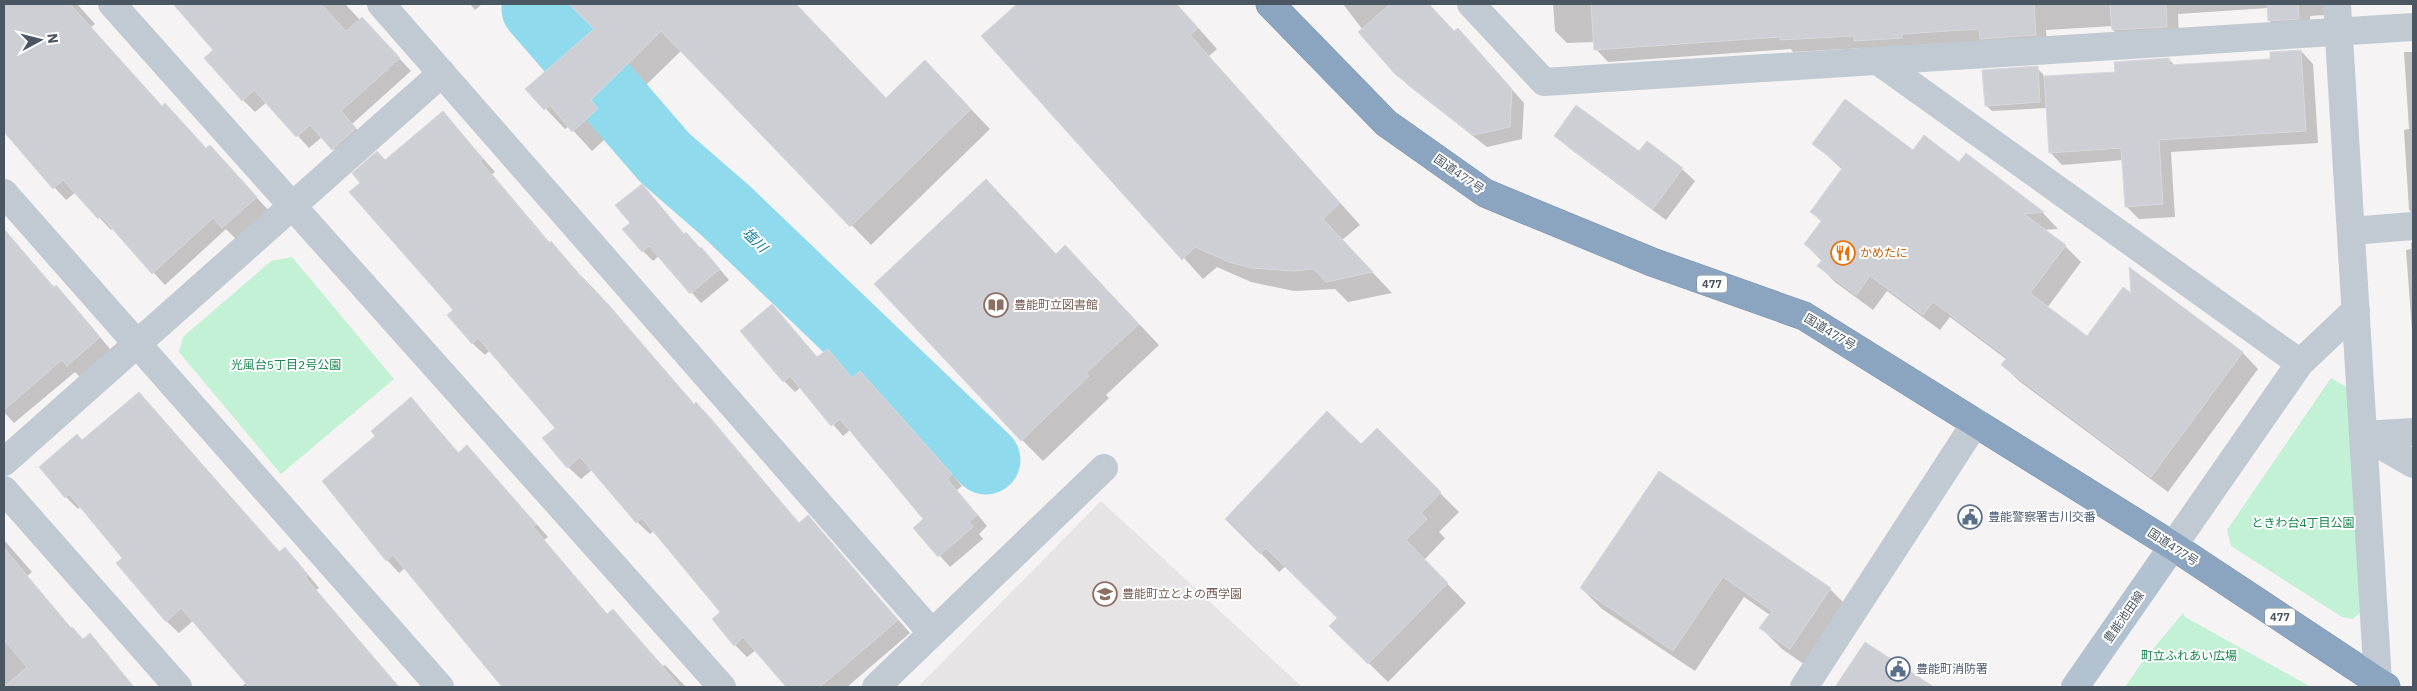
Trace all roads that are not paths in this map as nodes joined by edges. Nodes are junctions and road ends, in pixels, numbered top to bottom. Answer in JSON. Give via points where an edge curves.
{"nodes":[{"id":1,"x":112,"y":4,"type":"edge"},
{"id":2,"x":381,"y":4,"type":"edge"},
{"id":3,"x":1270,"y":4,"type":"edge"},
{"id":4,"x":1471,"y":4,"type":"edge"},
{"id":5,"x":2337,"y":4,"type":"edge"},
{"id":6,"x":2413,"y":27,"type":"edge"},
{"id":7,"x":2338,"y":32,"type":"junction"},
{"id":8,"x":1878,"y":61,"type":"junction"},
{"id":9,"x":442,"y":73,"type":"junction"},
{"id":10,"x":4,"y":193,"type":"edge"},
{"id":11,"x":293,"y":206,"type":"junction"},
{"id":12,"x":2413,"y":226,"type":"edge"},
{"id":13,"x":2351,"y":230,"type":"junction"},
{"id":14,"x":2356,"y":310,"type":"junction"},
{"id":15,"x":137,"y":344,"type":"junction"},
{"id":16,"x":2300,"y":363,"type":"junction"},
{"id":17,"x":1976,"y":422,"type":"junction"},
{"id":18,"x":2413,"y":432,"type":"edge"},
{"id":19,"x":2363,"y":435,"type":"junction"},
{"id":20,"x":4,"y":462,"type":"edge"},
{"id":21,"x":2413,"y":464,"type":"edge"},
{"id":22,"x":1104,"y":468,"type":"dead end"},
{"id":23,"x":4,"y":490,"type":"edge"},
{"id":24,"x":2173,"y":546,"type":"junction"},
{"id":25,"x":932,"y":633,"type":"junction"},
{"id":26,"x":2382,"y":685,"type":"edge"},
{"id":27,"x":178,"y":687,"type":"edge"},
{"id":28,"x":440,"y":687,"type":"edge"},
{"id":29,"x":722,"y":687,"type":"edge"},
{"id":30,"x":876,"y":687,"type":"edge"},
{"id":31,"x":1804,"y":687,"type":"edge"},
{"id":32,"x":2075,"y":687,"type":"edge"}],
"edges":[{"from":1,"to":11,"type":"street"},
{"from":2,"to":9,"type":"street"},
{"from":3,"to":17,"type":"highway","name":"国道477号","number":"477","via":[[1386,123],[1485,193],[1652,262],[1804,316]]},
{"from":4,"to":8,"type":"street","via":[[1544,82]]},
{"from":5,"to":7,"type":"street"},
{"from":6,"to":7,"type":"street"},
{"from":7,"to":8,"type":"street"},
{"from":7,"to":13,"type":"street"},
{"from":8,"to":16,"type":"street"},
{"from":9,"to":11,"type":"street"},
{"from":9,"to":25,"type":"street"},
{"from":10,"to":15,"type":"street"},
{"from":11,"to":15,"type":"street"},
{"from":11,"to":29,"type":"street"},
{"from":12,"to":13,"type":"street"},
{"from":13,"to":14,"type":"street"},
{"from":14,"to":16,"type":"street"},
{"from":14,"to":19,"type":"street"},
{"from":15,"to":20,"type":"street"},
{"from":15,"to":28,"type":"street"},
{"from":16,"to":24,"type":"street"},
{"from":17,"to":24,"type":"highway","name":"国道477号","number":"477"},
{"from":17,"to":31,"type":"street"},
{"from":18,"to":19,"type":"street"},
{"from":19,"to":21,"type":"street"},
{"from":19,"to":26,"type":"street"},
{"from":22,"to":25,"type":"street"},
{"from":23,"to":27,"type":"street"},
{"from":24,"to":26,"type":"highway","name":"国道477号","number":"477"},
{"from":24,"to":32,"type":"main road","name":"豊能池田線"},
{"from":25,"to":30,"type":"street"}]}
